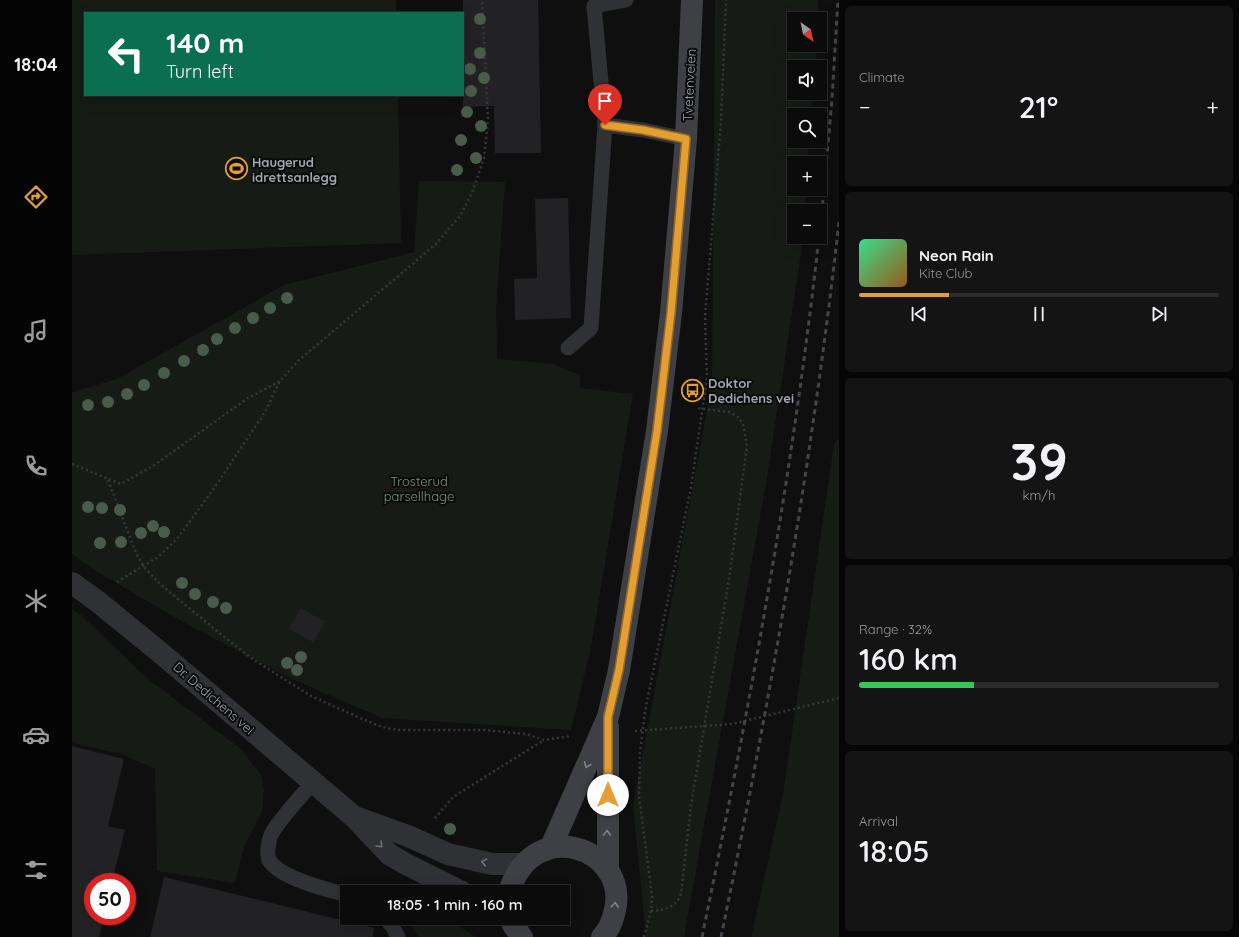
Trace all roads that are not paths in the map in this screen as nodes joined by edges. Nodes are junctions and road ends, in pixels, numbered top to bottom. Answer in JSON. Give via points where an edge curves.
{"nodes":[{"id":1,"x":626,"y":0,"type":"edge"},
{"id":2,"x":692,"y":0,"type":"edge"},
{"id":3,"x":605,"y":125,"type":"junction"},
{"id":4,"x":686,"y":139,"type":"junction"},
{"id":5,"x":568,"y":348,"type":"dead end"},
{"id":6,"x":72,"y":583,"type":"edge"},
{"id":7,"x":608,"y":717,"type":"junction"},
{"id":8,"x":313,"y":782,"type":"junction"},
{"id":9,"x":353,"y":816,"type":"junction"},
{"id":10,"x":551,"y":847,"type":"junction"},
{"id":11,"x":523,"y":864,"type":"junction"},
{"id":12,"x":608,"y":871,"type":"junction"},
{"id":13,"x":448,"y":885,"type":"edge"},
{"id":14,"x":511,"y":885,"type":"edge"},
{"id":15,"x":340,"y":893,"type":"edge"},
{"id":16,"x":391,"y":925,"type":"edge"},
{"id":17,"x":398,"y":937,"type":"edge"},
{"id":18,"x":602,"y":937,"type":"edge"}],
"edges":[{"from":1,"to":3,"type":"lane","via":[[594,6]]},
{"from":2,"to":4,"type":"main road","name":"Tvetenveien"},
{"from":3,"to":4,"type":"lane"},
{"from":3,"to":5,"type":"lane","via":[[591,328]]},
{"from":4,"to":7,"type":"main road","name":"Tvetenveien","via":[[671,313],[657,431],[619,670]]},
{"from":6,"to":8,"type":"street","name":"Dr. Dedichens vei","via":[[162,654]]},
{"from":7,"to":10,"type":"main road","name":"Tvetenveien","one_way":true},
{"from":12,"to":7,"type":"main road","name":"Tvetenveien","one_way":true},
{"from":8,"to":9,"type":"street","name":"Dr. Dedichens vei"},
{"from":8,"to":15,"type":"lane","via":[[272,834],[269,860],[280,871]]},
{"from":11,"to":9,"type":"street","name":"Dr. Dedichens vei","one_way":true,"via":[[492,864],[448,854]]},
{"from":9,"to":13,"type":"street","name":"Dr. Dedichens vei","one_way":true,"via":[[390,854]]},
{"from":10,"to":11,"type":"main road","via":[[536,853]]},
{"from":10,"to":12,"type":"main road","via":[[577,848],[590,854]]},
{"from":11,"to":14,"type":"main road","via":[[513,877]]},
{"from":18,"to":12,"type":"main road","one_way":true,"via":[[613,920],[617,904],[615,887]]},
{"from":16,"to":17,"type":"lane"}]}
